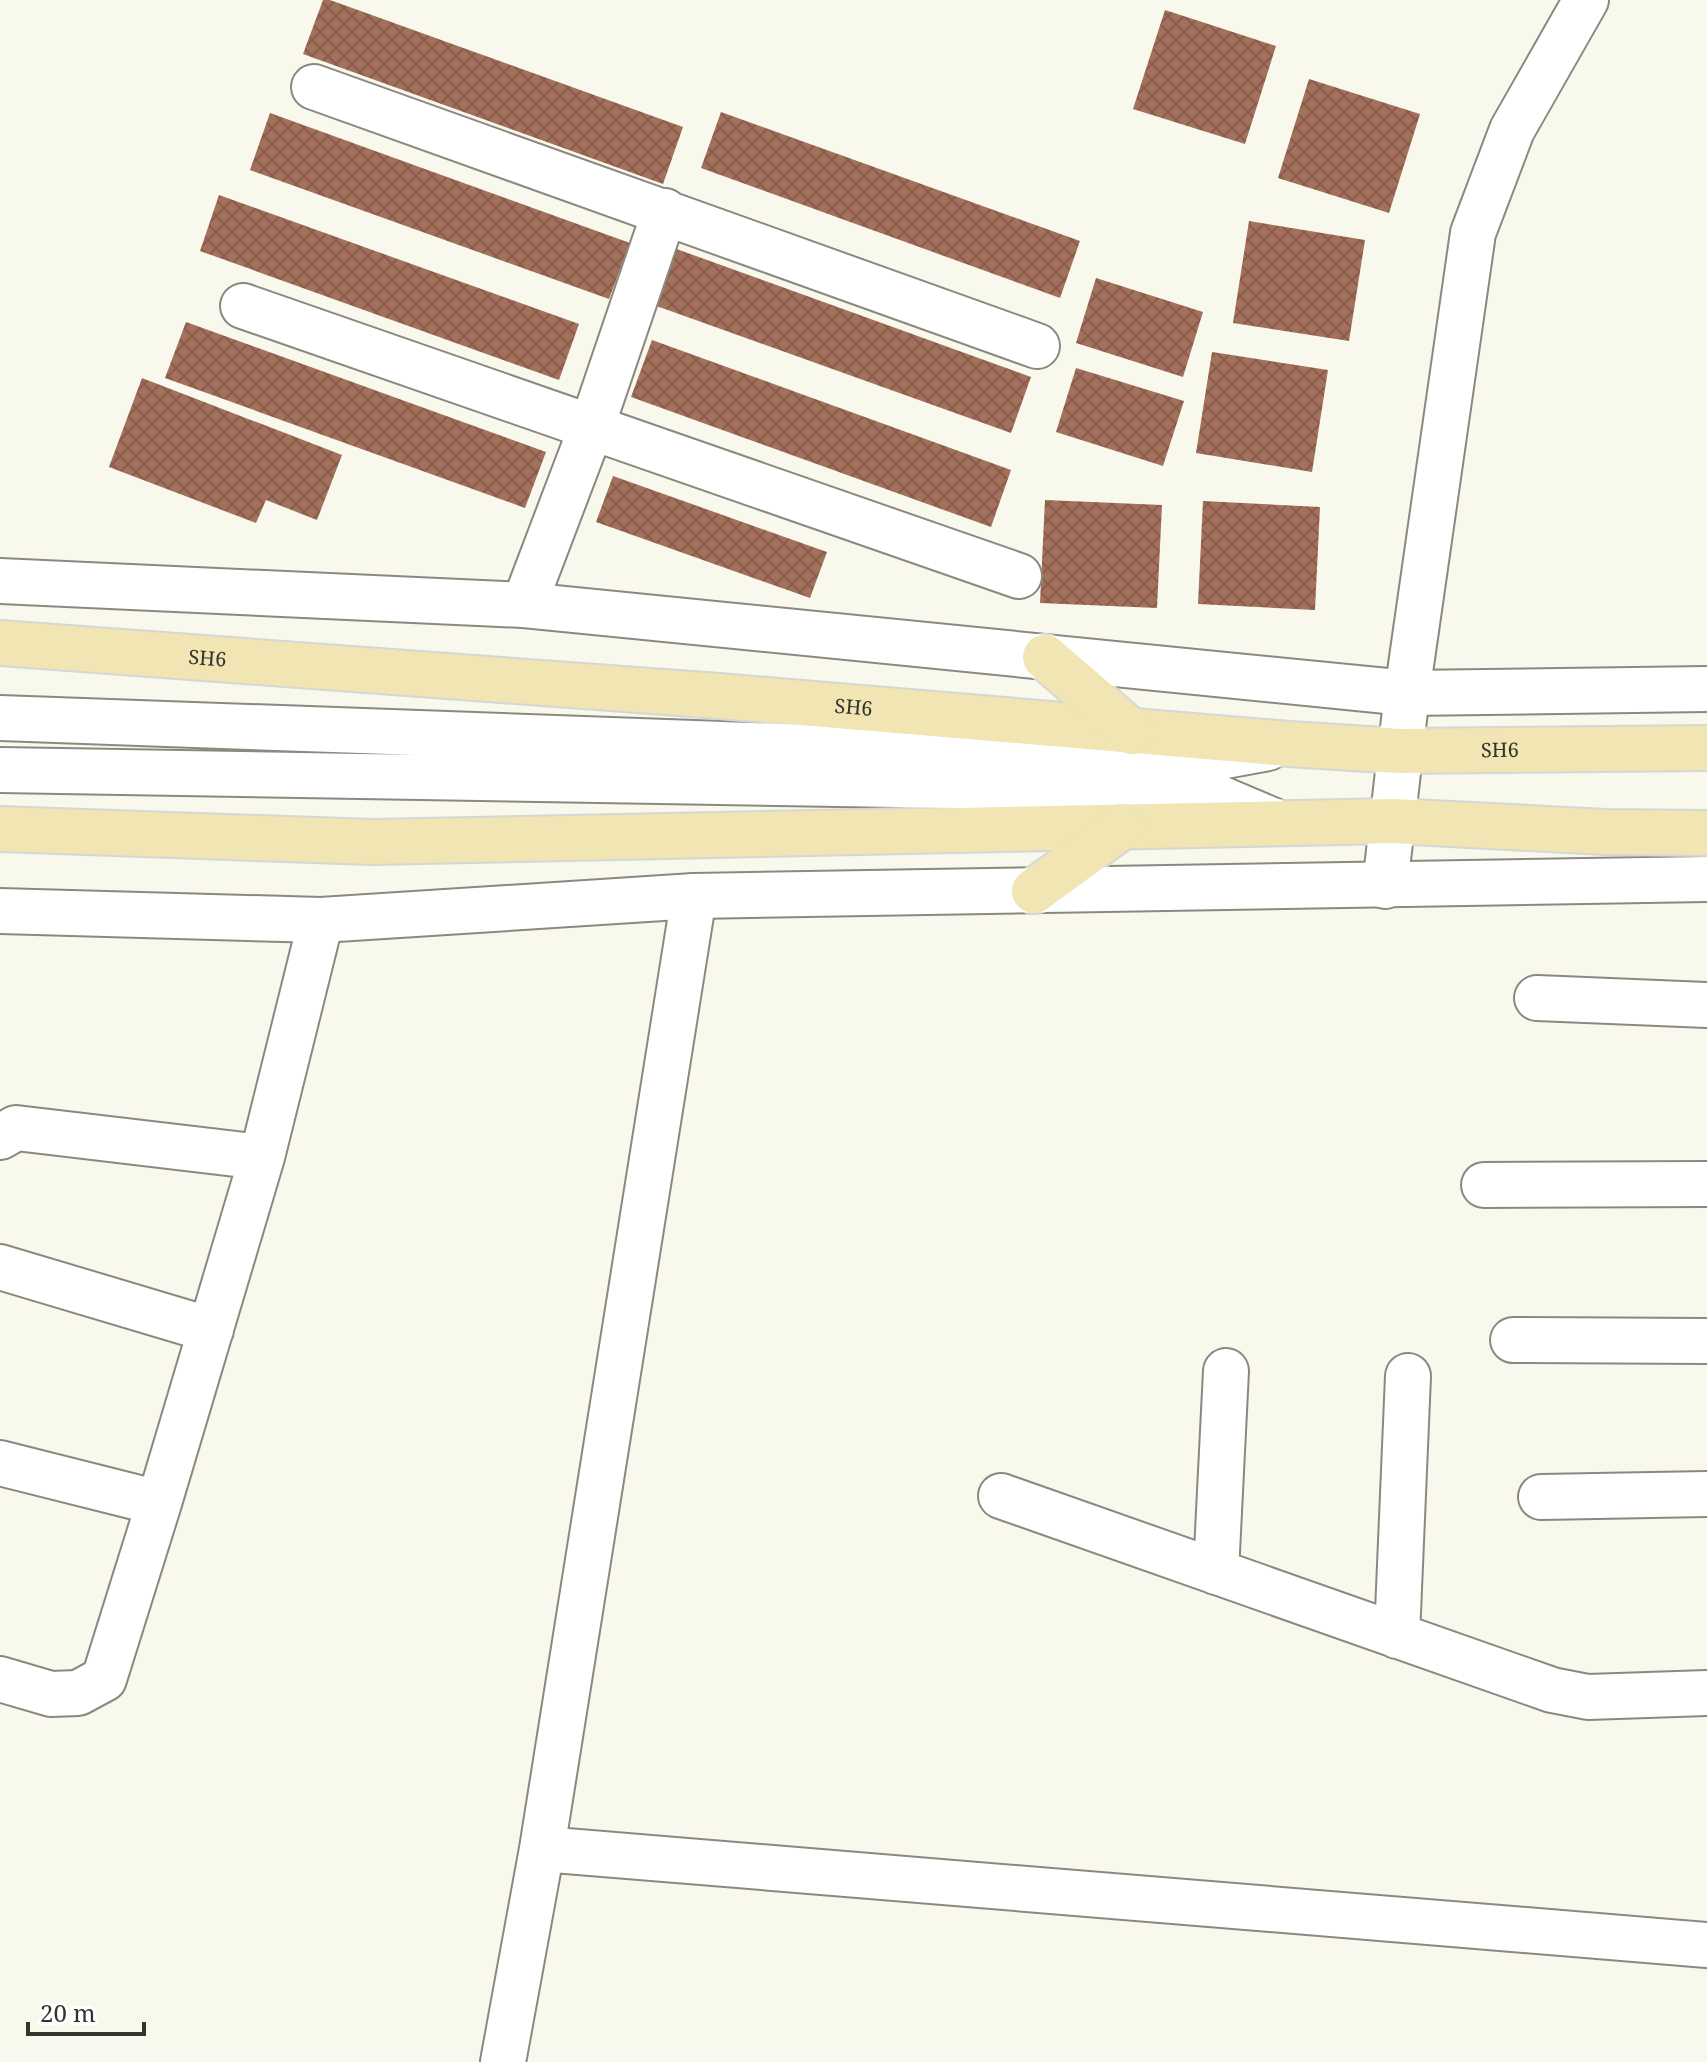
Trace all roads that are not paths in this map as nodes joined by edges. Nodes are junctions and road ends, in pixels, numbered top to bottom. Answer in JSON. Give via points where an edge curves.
{"nodes":[{"id":1,"x":1586,"y":0,"type":"edge"},
{"id":2,"x":314,"y":87,"type":"dead end"},
{"id":3,"x":665,"y":211,"type":"junction"},
{"id":4,"x":243,"y":306,"type":"dead end"},
{"id":5,"x":1037,"y":346,"type":"dead end"},
{"id":6,"x":592,"y":426,"type":"junction"},
{"id":7,"x":1019,"y":576,"type":"dead end"},
{"id":8,"x":0,"y":581,"type":"edge"},
{"id":9,"x":524,"y":605,"type":"junction"},
{"id":10,"x":0,"y":643,"type":"edge"},
{"id":11,"x":1045,"y":657,"type":"junction"},
{"id":12,"x":1707,"y":689,"type":"edge"},
{"id":13,"x":1407,"y":693,"type":"junction"},
{"id":14,"x":0,"y":718,"type":"edge"},
{"id":15,"x":1132,"y":732,"type":"junction"},
{"id":16,"x":1289,"y":744,"type":"junction"},
{"id":17,"x":1707,"y":748,"type":"edge"},
{"id":18,"x":1400,"y":751,"type":"junction"},
{"id":19,"x":0,"y":770,"type":"edge"},
{"id":20,"x":1393,"y":821,"type":"junction"},
{"id":21,"x":1279,"y":823,"type":"junction"},
{"id":22,"x":1123,"y":826,"type":"junction"},
{"id":23,"x":0,"y":829,"type":"edge"},
{"id":24,"x":1707,"y":833,"type":"edge"},
{"id":25,"x":1707,"y":879,"type":"edge"},
{"id":26,"x":1385,"y":886,"type":"junction"},
{"id":27,"x":1034,"y":891,"type":"junction"},
{"id":28,"x":694,"y":896,"type":"junction"},
{"id":29,"x":0,"y":911,"type":"edge"},
{"id":30,"x":321,"y":920,"type":"junction"},
{"id":31,"x":1537,"y":998,"type":"dead end"},
{"id":32,"x":1707,"y":1005,"type":"edge"},
{"id":33,"x":0,"y":1137,"type":"edge"},
{"id":34,"x":262,"y":1157,"type":"junction"},
{"id":35,"x":1707,"y":1184,"type":"edge"},
{"id":36,"x":1484,"y":1185,"type":"dead end"},
{"id":37,"x":0,"y":1267,"type":"edge"},
{"id":38,"x":211,"y":1330,"type":"junction"},
{"id":39,"x":1513,"y":1340,"type":"dead end"},
{"id":40,"x":1707,"y":1341,"type":"edge"},
{"id":41,"x":1226,"y":1371,"type":"dead end"},
{"id":42,"x":1408,"y":1376,"type":"dead end"},
{"id":43,"x":0,"y":1463,"type":"edge"},
{"id":44,"x":1707,"y":1494,"type":"edge"},
{"id":45,"x":1001,"y":1496,"type":"dead end"},
{"id":46,"x":1541,"y":1497,"type":"dead end"},
{"id":47,"x":159,"y":1503,"type":"junction"},
{"id":48,"x":1216,"y":1572,"type":"junction"},
{"id":49,"x":1397,"y":1636,"type":"junction"},
{"id":50,"x":0,"y":1679,"type":"edge"},
{"id":51,"x":1707,"y":1693,"type":"edge"},
{"id":52,"x":542,"y":1849,"type":"junction"},
{"id":53,"x":1707,"y":1945,"type":"edge"},
{"id":54,"x":503,"y":2062,"type":"edge"}],
"edges":[{"from":1,"to":13,"type":"street","via":[[1512,130],[1473,233]]},
{"from":2,"to":3,"type":"street"},
{"from":3,"to":5,"type":"street"},
{"from":3,"to":6,"type":"street"},
{"from":4,"to":6,"type":"street"},
{"from":6,"to":7,"type":"street"},
{"from":6,"to":9,"type":"street"},
{"from":8,"to":9,"type":"street"},
{"from":9,"to":11,"type":"street"},
{"from":10,"to":15,"type":"main road","name":"SH6","number":"SH6"},
{"from":11,"to":13,"type":"street"},
{"from":11,"to":15,"type":"main road"},
{"from":12,"to":13,"type":"street"},
{"from":13,"to":18,"type":"street"},
{"from":14,"to":16,"type":"street","via":[[1198,761]]},
{"from":15,"to":16,"type":"main road","name":"SH6"},
{"from":16,"to":18,"type":"main road","name":"SH6"},
{"from":17,"to":18,"type":"main road","name":"SH6"},
{"from":18,"to":20,"type":"street"},
{"from":19,"to":21,"type":"street","via":[[1201,790]]},
{"from":20,"to":21,"type":"main road"},
{"from":20,"to":24,"type":"main road"},
{"from":20,"to":26,"type":"street"},
{"from":21,"to":22,"type":"main road"},
{"from":22,"to":23,"type":"main road","via":[[372,842]]},
{"from":22,"to":27,"type":"main road"},
{"from":25,"to":26,"type":"street"},
{"from":26,"to":27,"type":"street"},
{"from":27,"to":28,"type":"street"},
{"from":28,"to":30,"type":"street"},
{"from":28,"to":52,"type":"street"},
{"from":29,"to":30,"type":"street"},
{"from":30,"to":34,"type":"street"},
{"from":31,"to":32,"type":"street"},
{"from":33,"to":34,"type":"street","via":[[16,1128]]},
{"from":34,"to":38,"type":"street"},
{"from":35,"to":36,"type":"street"},
{"from":37,"to":38,"type":"street"},
{"from":38,"to":47,"type":"street"},
{"from":39,"to":40,"type":"street"},
{"from":41,"to":48,"type":"street"},
{"from":42,"to":49,"type":"street"},
{"from":43,"to":47,"type":"street"},
{"from":44,"to":46,"type":"street"},
{"from":45,"to":48,"type":"street"},
{"from":47,"to":50,"type":"street","via":[[104,1679],[78,1693],[51,1694]]},
{"from":48,"to":49,"type":"street"},
{"from":49,"to":51,"type":"street","via":[[1564,1693]]},
{"from":52,"to":53,"type":"street"},
{"from":52,"to":54,"type":"street"}]}
